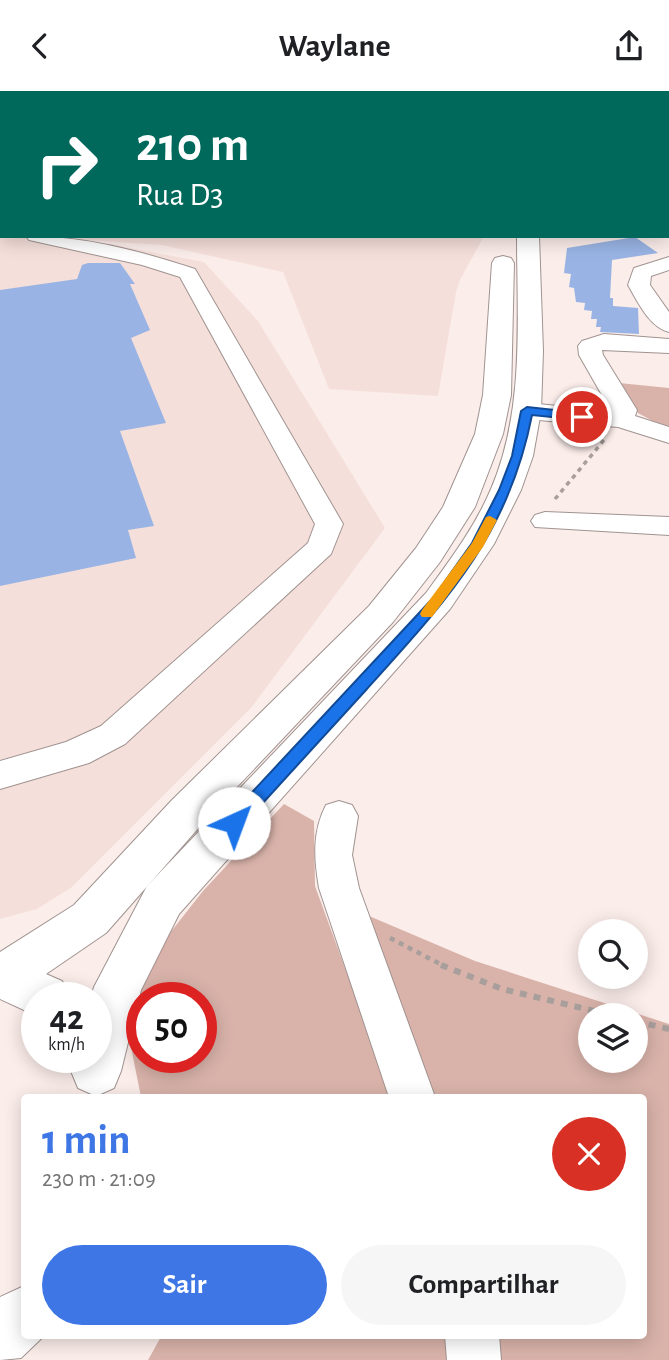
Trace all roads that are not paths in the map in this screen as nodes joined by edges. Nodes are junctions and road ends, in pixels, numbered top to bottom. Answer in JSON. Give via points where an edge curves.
{"nodes":[{"id":1,"x":45,"y":238,"type":"edge"},
{"id":2,"x":504,"y":238,"type":"edge"},
{"id":3,"x":528,"y":238,"type":"edge"},
{"id":4,"x":669,"y":263,"type":"edge"},
{"id":5,"x":669,"y":325,"type":"edge"},
{"id":6,"x":669,"y":346,"type":"edge"},
{"id":7,"x":527,"y":411,"type":"junction"},
{"id":8,"x":621,"y":420,"type":"junction"},
{"id":9,"x":669,"y":435,"type":"edge"},
{"id":10,"x":545,"y":521,"type":"road end"},
{"id":11,"x":669,"y":526,"type":"edge"},
{"id":12,"x":0,"y":775,"type":"edge"},
{"id":13,"x":339,"y":816,"type":"dead end"},
{"id":14,"x":2,"y":975,"type":"edge"},
{"id":15,"x":21,"y":985,"type":"edge"},
{"id":16,"x":96,"y":1075,"type":"edge"},
{"id":17,"x":411,"y":1094,"type":"edge"},
{"id":18,"x":21,"y":1318,"type":"edge"},
{"id":19,"x":0,"y":1336,"type":"edge"},
{"id":20,"x":472,"y":1339,"type":"edge"},
{"id":21,"x":474,"y":1360,"type":"edge"}],
"edges":[{"from":1,"to":12,"type":"street","via":[[188,273],[329,524],[321,547],[113,735],[76,753]]},
{"from":2,"to":14,"type":"main road","via":[[502,340],[489,435],[459,507],[428,555],[381,614],[187,812],[90,919]]},
{"from":3,"to":7,"type":"main road"},
{"from":4,"to":5,"type":"street","via":[[641,272],[639,285]]},
{"from":6,"to":8,"type":"street","via":[[604,341],[590,347],[624,410]]},
{"from":7,"to":8,"type":"street"},
{"from":7,"to":16,"type":"main road","via":[[506,490],[478,544],[438,601],[163,900],[118,987]]},
{"from":8,"to":9,"type":"street"},
{"from":10,"to":11,"type":"street"},
{"from":13,"to":17,"type":"street","via":[[334,855],[339,888]]},
{"from":14,"to":15,"type":"main road"},
{"from":18,"to":19,"type":"main road"},
{"from":20,"to":21,"type":"street"}]}
